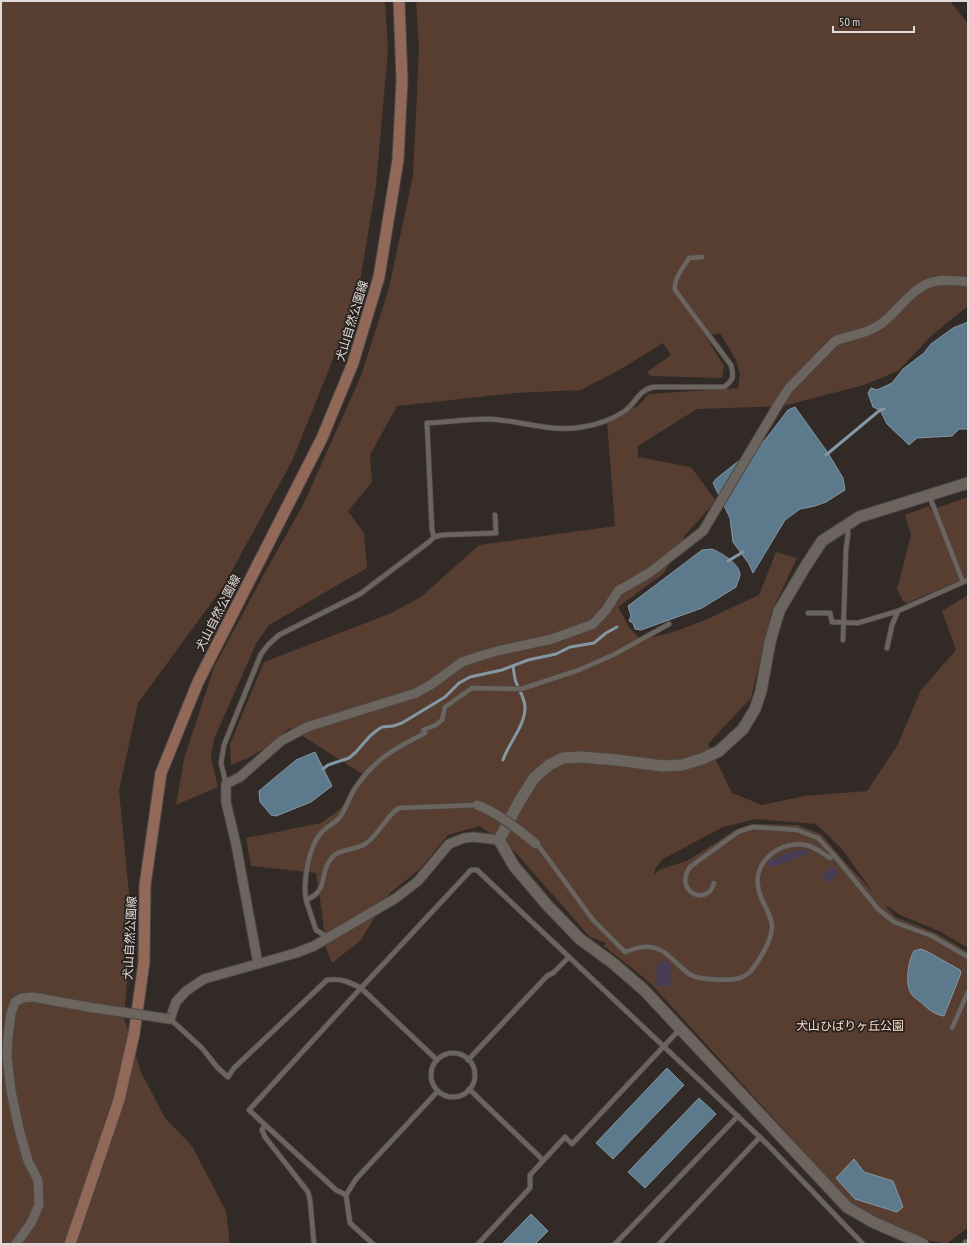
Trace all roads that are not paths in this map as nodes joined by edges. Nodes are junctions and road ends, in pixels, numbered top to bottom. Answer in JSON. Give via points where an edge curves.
{"nodes":[{"id":1,"x":399,"y":1,"type":"edge"},
{"id":2,"x":702,"y":257,"type":"dead end"},
{"id":3,"x":968,"y":282,"type":"edge"},
{"id":4,"x":968,"y":483,"type":"edge"},
{"id":5,"x":929,"y":495,"type":"junction"},
{"id":6,"x":495,"y":515,"type":"dead end"},
{"id":7,"x":846,"y":524,"type":"junction"},
{"id":8,"x":434,"y":537,"type":"junction"},
{"id":9,"x":965,"y":581,"type":"edge"},
{"id":10,"x":898,"y":611,"type":"junction"},
{"id":11,"x":808,"y":613,"type":"dead end"},
{"id":12,"x":844,"y":623,"type":"junction"},
{"id":13,"x":669,"y":624,"type":"dead end"},
{"id":14,"x":843,"y":640,"type":"dead end"},
{"id":15,"x":887,"y":648,"type":"dead end"},
{"id":16,"x":226,"y":784,"type":"junction"},
{"id":17,"x":476,"y":805,"type":"joint"},
{"id":18,"x":499,"y":840,"type":"junction"},
{"id":19,"x":536,"y":844,"type":"joint"},
{"id":20,"x":834,"y":855,"type":"junction"},
{"id":21,"x":714,"y":883,"type":"dead end"},
{"id":22,"x":306,"y":900,"type":"junction"},
{"id":23,"x":327,"y":939,"type":"junction"},
{"id":24,"x":569,"y":957,"type":"junction"},
{"id":25,"x":968,"y":957,"type":"edge"},
{"id":26,"x":258,"y":964,"type":"junction"},
{"id":27,"x":361,"y":988,"type":"junction"},
{"id":28,"x":968,"y":992,"type":"edge"},
{"id":29,"x":170,"y":1019,"type":"junction"},
{"id":30,"x":952,"y":1028,"type":"dead end"},
{"id":31,"x":680,"y":1029,"type":"junction"},
{"id":32,"x":664,"y":1047,"type":"junction"},
{"id":33,"x":437,"y":1060,"type":"junction"},
{"id":34,"x":468,"y":1060,"type":"junction"},
{"id":35,"x":469,"y":1089,"type":"junction"},
{"id":36,"x":438,"y":1091,"type":"junction"},
{"id":37,"x":738,"y":1116,"type":"junction"},
{"id":38,"x":265,"y":1125,"type":"junction"},
{"id":39,"x":760,"y":1137,"type":"junction"},
{"id":40,"x":543,"y":1160,"type":"junction"},
{"id":41,"x":346,"y":1195,"type":"junction"},
{"id":42,"x":367,"y":1239,"type":"junction"},
{"id":43,"x":16,"y":1244,"type":"edge"},
{"id":44,"x":70,"y":1244,"type":"edge"},
{"id":45,"x":314,"y":1244,"type":"edge"},
{"id":46,"x":362,"y":1244,"type":"edge"},
{"id":47,"x":372,"y":1244,"type":"edge"},
{"id":48,"x":478,"y":1244,"type":"edge"},
{"id":49,"x":615,"y":1244,"type":"edge"},
{"id":50,"x":659,"y":1244,"type":"edge"},
{"id":51,"x":863,"y":1244,"type":"edge"},
{"id":52,"x":923,"y":1244,"type":"edge"}],
"edges":[{"from":1,"to":44,"type":"main road","name":"犬山自然公園線","via":[[402,80],[398,160],[379,277],[353,363],[322,438],[198,682],[161,773],[145,885],[144,962],[134,1034],[119,1100]]},
{"from":2,"to":8,"type":"lane","via":[[689,258],[674,286],[731,365],[734,374],[731,382],[724,387],[647,388],[625,411],[613,418],[581,428],[553,429],[488,419],[427,423]]},
{"from":3,"to":16,"type":"street","via":[[950,280],[920,286],[877,327],[835,341],[781,400],[703,531],[649,573],[618,591],[593,624],[552,639],[462,662],[416,693],[307,726],[281,741],[240,777]]},
{"from":4,"to":5,"type":"street"},
{"from":5,"to":7,"type":"street","via":[[868,514]]},
{"from":5,"to":9,"type":"lane"},
{"from":6,"to":8,"type":"lane","via":[[496,533]]},
{"from":7,"to":12,"type":"lane","via":[[848,534]]},
{"from":7,"to":18,"type":"street","via":[[822,542],[780,611],[770,642],[755,709],[743,729],[731,741],[719,751],[682,765],[663,766],[581,757],[564,758],[549,765],[534,778]]},
{"from":8,"to":16,"type":"lane","via":[[360,594],[279,635],[269,644],[262,654],[224,745],[221,763]]},
{"from":9,"to":10,"type":"lane"},
{"from":10,"to":12,"type":"lane","via":[[858,623]]},
{"from":10,"to":15,"type":"lane"},
{"from":11,"to":12,"type":"lane","via":[[830,613],[832,622]]},
{"from":12,"to":14,"type":"lane"},
{"from":13,"to":22,"type":"lane","via":[[579,670],[521,689],[472,688],[445,707],[442,720],[436,725],[423,730],[425,733],[382,757],[371,768],[354,790],[340,817],[317,838],[312,847],[307,872]]},
{"from":16,"to":26,"type":"street","via":[[226,802]]},
{"from":17,"to":19,"type":"street","bridge":true,"via":[[486,808]]},
{"from":17,"to":22,"type":"lane","via":[[399,808],[362,846],[349,848],[330,859],[322,887]]},
{"from":18,"to":23,"type":"street","via":[[474,837],[449,844],[418,881],[396,898]]},
{"from":18,"to":31,"type":"street","via":[[514,866],[548,906],[580,939],[644,990]]},
{"from":19,"to":20,"type":"lane","via":[[594,920],[626,952],[646,946],[657,948],[693,976],[729,980],[744,977],[768,944],[772,926],[757,884],[761,868],[769,856],[789,844],[815,848],[830,858]]},
{"from":20,"to":21,"type":"lane","via":[[818,838],[797,830],[753,827],[738,832],[690,867],[685,876],[690,892],[698,895],[706,894],[713,888]]},
{"from":20,"to":25,"type":"lane","via":[[878,909],[894,922],[932,936]]},
{"from":22,"to":23,"type":"lane","via":[[316,930]]},
{"from":23,"to":26,"type":"street","via":[[296,954]]},
{"from":24,"to":27,"type":"lane","via":[[477,870],[471,870]]},
{"from":24,"to":32,"type":"lane"},
{"from":24,"to":34,"type":"lane","via":[[547,976]]},
{"from":26,"to":29,"type":"street","via":[[204,979],[186,991],[176,1002]]},
{"from":27,"to":29,"type":"lane","via":[[347,981],[327,980],[234,1068],[228,1077],[202,1048]]},
{"from":27,"to":33,"type":"lane"},
{"from":27,"to":38,"type":"lane","via":[[249,1110]]},
{"from":28,"to":30,"type":"lane"},
{"from":29,"to":43,"type":"street","bridge":true,"via":[[33,997],[22,998],[16,1002],[11,1013],[7,1056],[11,1091],[21,1135],[28,1160],[38,1180],[39,1205],[31,1223]]},
{"from":31,"to":32,"type":"lane"},
{"from":31,"to":52,"type":"street","via":[[847,1207],[873,1222]]},
{"from":32,"to":37,"type":"lane"},
{"from":32,"to":40,"type":"lane","via":[[572,1144],[565,1137]]},
{"from":33,"to":34,"type":"lane","via":[[451,1053]]},
{"from":33,"to":36,"type":"lane","via":[[431,1077]]},
{"from":34,"to":35,"type":"lane","via":[[474,1073],[474,1080]]},
{"from":35,"to":36,"type":"lane","via":[[455,1097]]},
{"from":35,"to":40,"type":"lane"},
{"from":36,"to":41,"type":"lane","via":[[356,1179]]},
{"from":37,"to":39,"type":"lane"},
{"from":37,"to":49,"type":"lane"},
{"from":38,"to":41,"type":"lane","via":[[336,1190]]},
{"from":38,"to":45,"type":"lane","via":[[262,1130],[265,1137],[308,1192]]},
{"from":39,"to":50,"type":"lane"},
{"from":39,"to":51,"type":"lane"},
{"from":40,"to":48,"type":"lane","via":[[530,1175],[530,1188]]},
{"from":41,"to":42,"type":"lane","via":[[350,1223]]},
{"from":42,"to":46,"type":"lane"},
{"from":42,"to":47,"type":"lane"}]}
